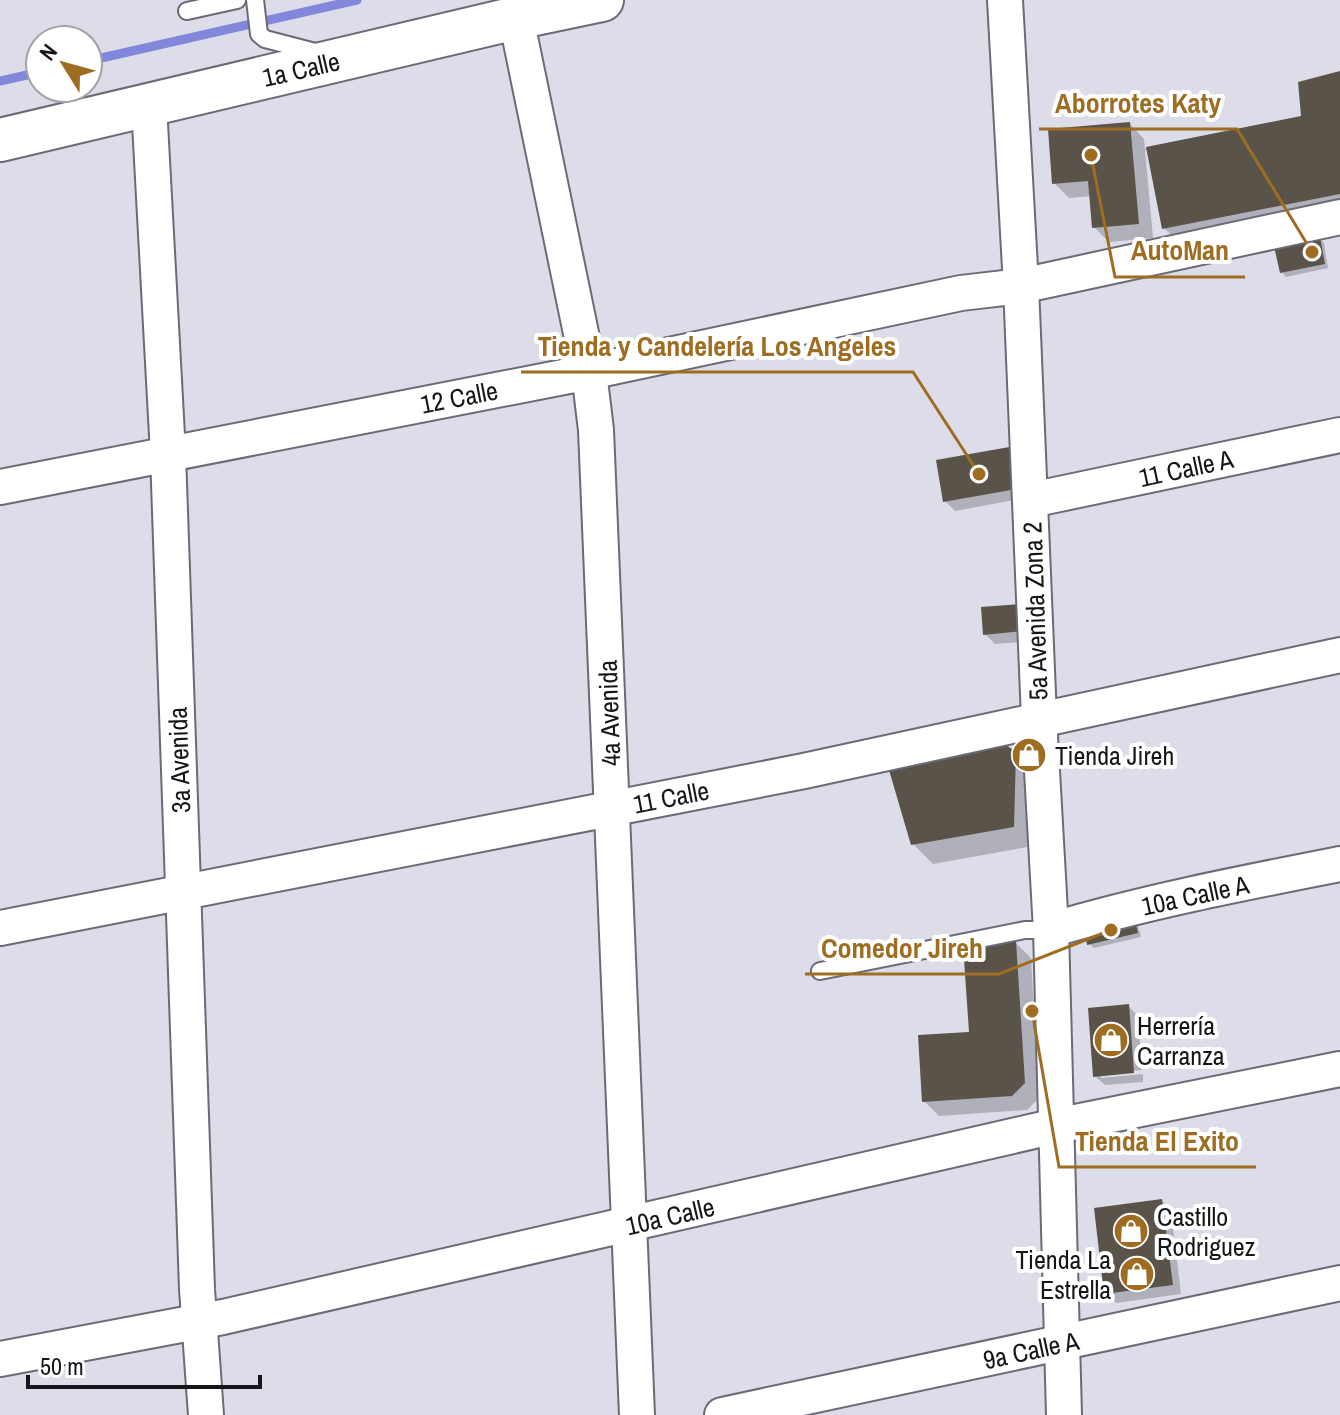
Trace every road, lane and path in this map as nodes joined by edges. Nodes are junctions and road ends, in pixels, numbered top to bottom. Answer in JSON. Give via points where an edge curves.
{"nodes":[{"id":1,"x":237,"y":0,"type":"edge"},
{"id":2,"x":602,"y":0,"type":"edge"},
{"id":3,"x":1005,"y":0,"type":"edge"},
{"id":4,"x":254,"y":5,"type":"edge"},
{"id":5,"x":187,"y":11,"type":"dead end"},
{"id":6,"x":516,"y":18,"type":"junction"},
{"id":7,"x":344,"y":59,"type":"junction"},
{"id":8,"x":149,"y":105,"type":"junction"},
{"id":9,"x":0,"y":140,"type":"edge"},
{"id":10,"x":1340,"y":217,"type":"edge"},
{"id":11,"x":1021,"y":286,"type":"junction"},
{"id":12,"x":589,"y":372,"type":"junction"},
{"id":13,"x":1340,"y":435,"type":"edge"},
{"id":14,"x":168,"y":454,"type":"junction"},
{"id":15,"x":0,"y":487,"type":"edge"},
{"id":16,"x":1031,"y":500,"type":"junction"},
{"id":17,"x":1340,"y":655,"type":"edge"},
{"id":18,"x":1039,"y":718,"type":"junction"},
{"id":19,"x":613,"y":809,"type":"junction"},
{"id":20,"x":1340,"y":864,"type":"edge"},
{"id":21,"x":184,"y":892,"type":"junction"},
{"id":22,"x":0,"y":928,"type":"edge"},
{"id":23,"x":1051,"y":930,"type":"junction"},
{"id":24,"x":820,"y":971,"type":"dead end"},
{"id":25,"x":1340,"y":1069,"type":"edge"},
{"id":26,"x":1056,"y":1126,"type":"junction"},
{"id":27,"x":627,"y":1226,"type":"junction"},
{"id":28,"x":1340,"y":1283,"type":"edge"},
{"id":29,"x":201,"y":1321,"type":"junction"},
{"id":30,"x":1060,"y":1344,"type":"junction"},
{"id":31,"x":0,"y":1359,"type":"edge"},
{"id":32,"x":206,"y":1415,"type":"edge"},
{"id":33,"x":637,"y":1415,"type":"edge"},
{"id":34,"x":722,"y":1415,"type":"edge"},
{"id":35,"x":1064,"y":1415,"type":"edge"}],
"edges":[{"from":1,"to":5,"type":"lane"},
{"from":2,"to":6,"type":"street","name":"1a Calle"},
{"from":3,"to":11,"type":"street","name":"5a Avenida Zona 2"},
{"from":4,"to":7,"type":"lane","via":[[259,34],[265,39]]},
{"from":6,"to":7,"type":"street","name":"1a Calle"},
{"from":6,"to":12,"type":"street","name":"4a Avenida"},
{"from":7,"to":8,"type":"street","name":"1a Calle"},
{"from":8,"to":9,"type":"street","name":"1a Calle"},
{"from":8,"to":14,"type":"street","name":"3a Avenida"},
{"from":10,"to":11,"type":"street","name":"12 Calle"},
{"from":11,"to":12,"type":"street","name":"12 Calle","via":[[961,293]]},
{"from":11,"to":16,"type":"street","name":"5a Avenida Zona 2"},
{"from":12,"to":14,"type":"street","name":"12 Calle"},
{"from":12,"to":19,"type":"street","name":"4a Avenida","via":[[600,491]]},
{"from":13,"to":16,"type":"street","name":"11 Calle A"},
{"from":14,"to":15,"type":"street","name":"12 Calle"},
{"from":14,"to":21,"type":"street","name":"3a Avenida"},
{"from":16,"to":18,"type":"street","name":"5a Avenida Zona 2"},
{"from":17,"to":18,"type":"street","name":"11 Calle"},
{"from":18,"to":19,"type":"street","name":"11 Calle"},
{"from":18,"to":23,"type":"street","name":"5a Avenida Zona 2"},
{"from":19,"to":21,"type":"street","name":"11 Calle"},
{"from":19,"to":27,"type":"street","name":"4a Avenida"},
{"from":20,"to":23,"type":"street","name":"10a Calle A"},
{"from":21,"to":22,"type":"street","name":"11 Calle"},
{"from":21,"to":29,"type":"street","name":"3a Avenida"},
{"from":23,"to":24,"type":"lane","via":[[1025,930]]},
{"from":23,"to":26,"type":"street","name":"5a Avenida Zona 2"},
{"from":25,"to":26,"type":"street","name":"10a Calle"},
{"from":26,"to":27,"type":"street","name":"10a Calle"},
{"from":26,"to":30,"type":"street","name":"5a Avenida Zona 2"},
{"from":27,"to":29,"type":"street","name":"10a Calle"},
{"from":27,"to":33,"type":"street","name":"4a Avenida"},
{"from":28,"to":30,"type":"street","name":"9a Calle A"},
{"from":29,"to":31,"type":"street","name":"10a Calle"},
{"from":29,"to":32,"type":"street","name":"3a Avenida"},
{"from":30,"to":34,"type":"street","name":"9a Calle A"},
{"from":30,"to":35,"type":"street","name":"5a Avenida Zona 2"}]}
